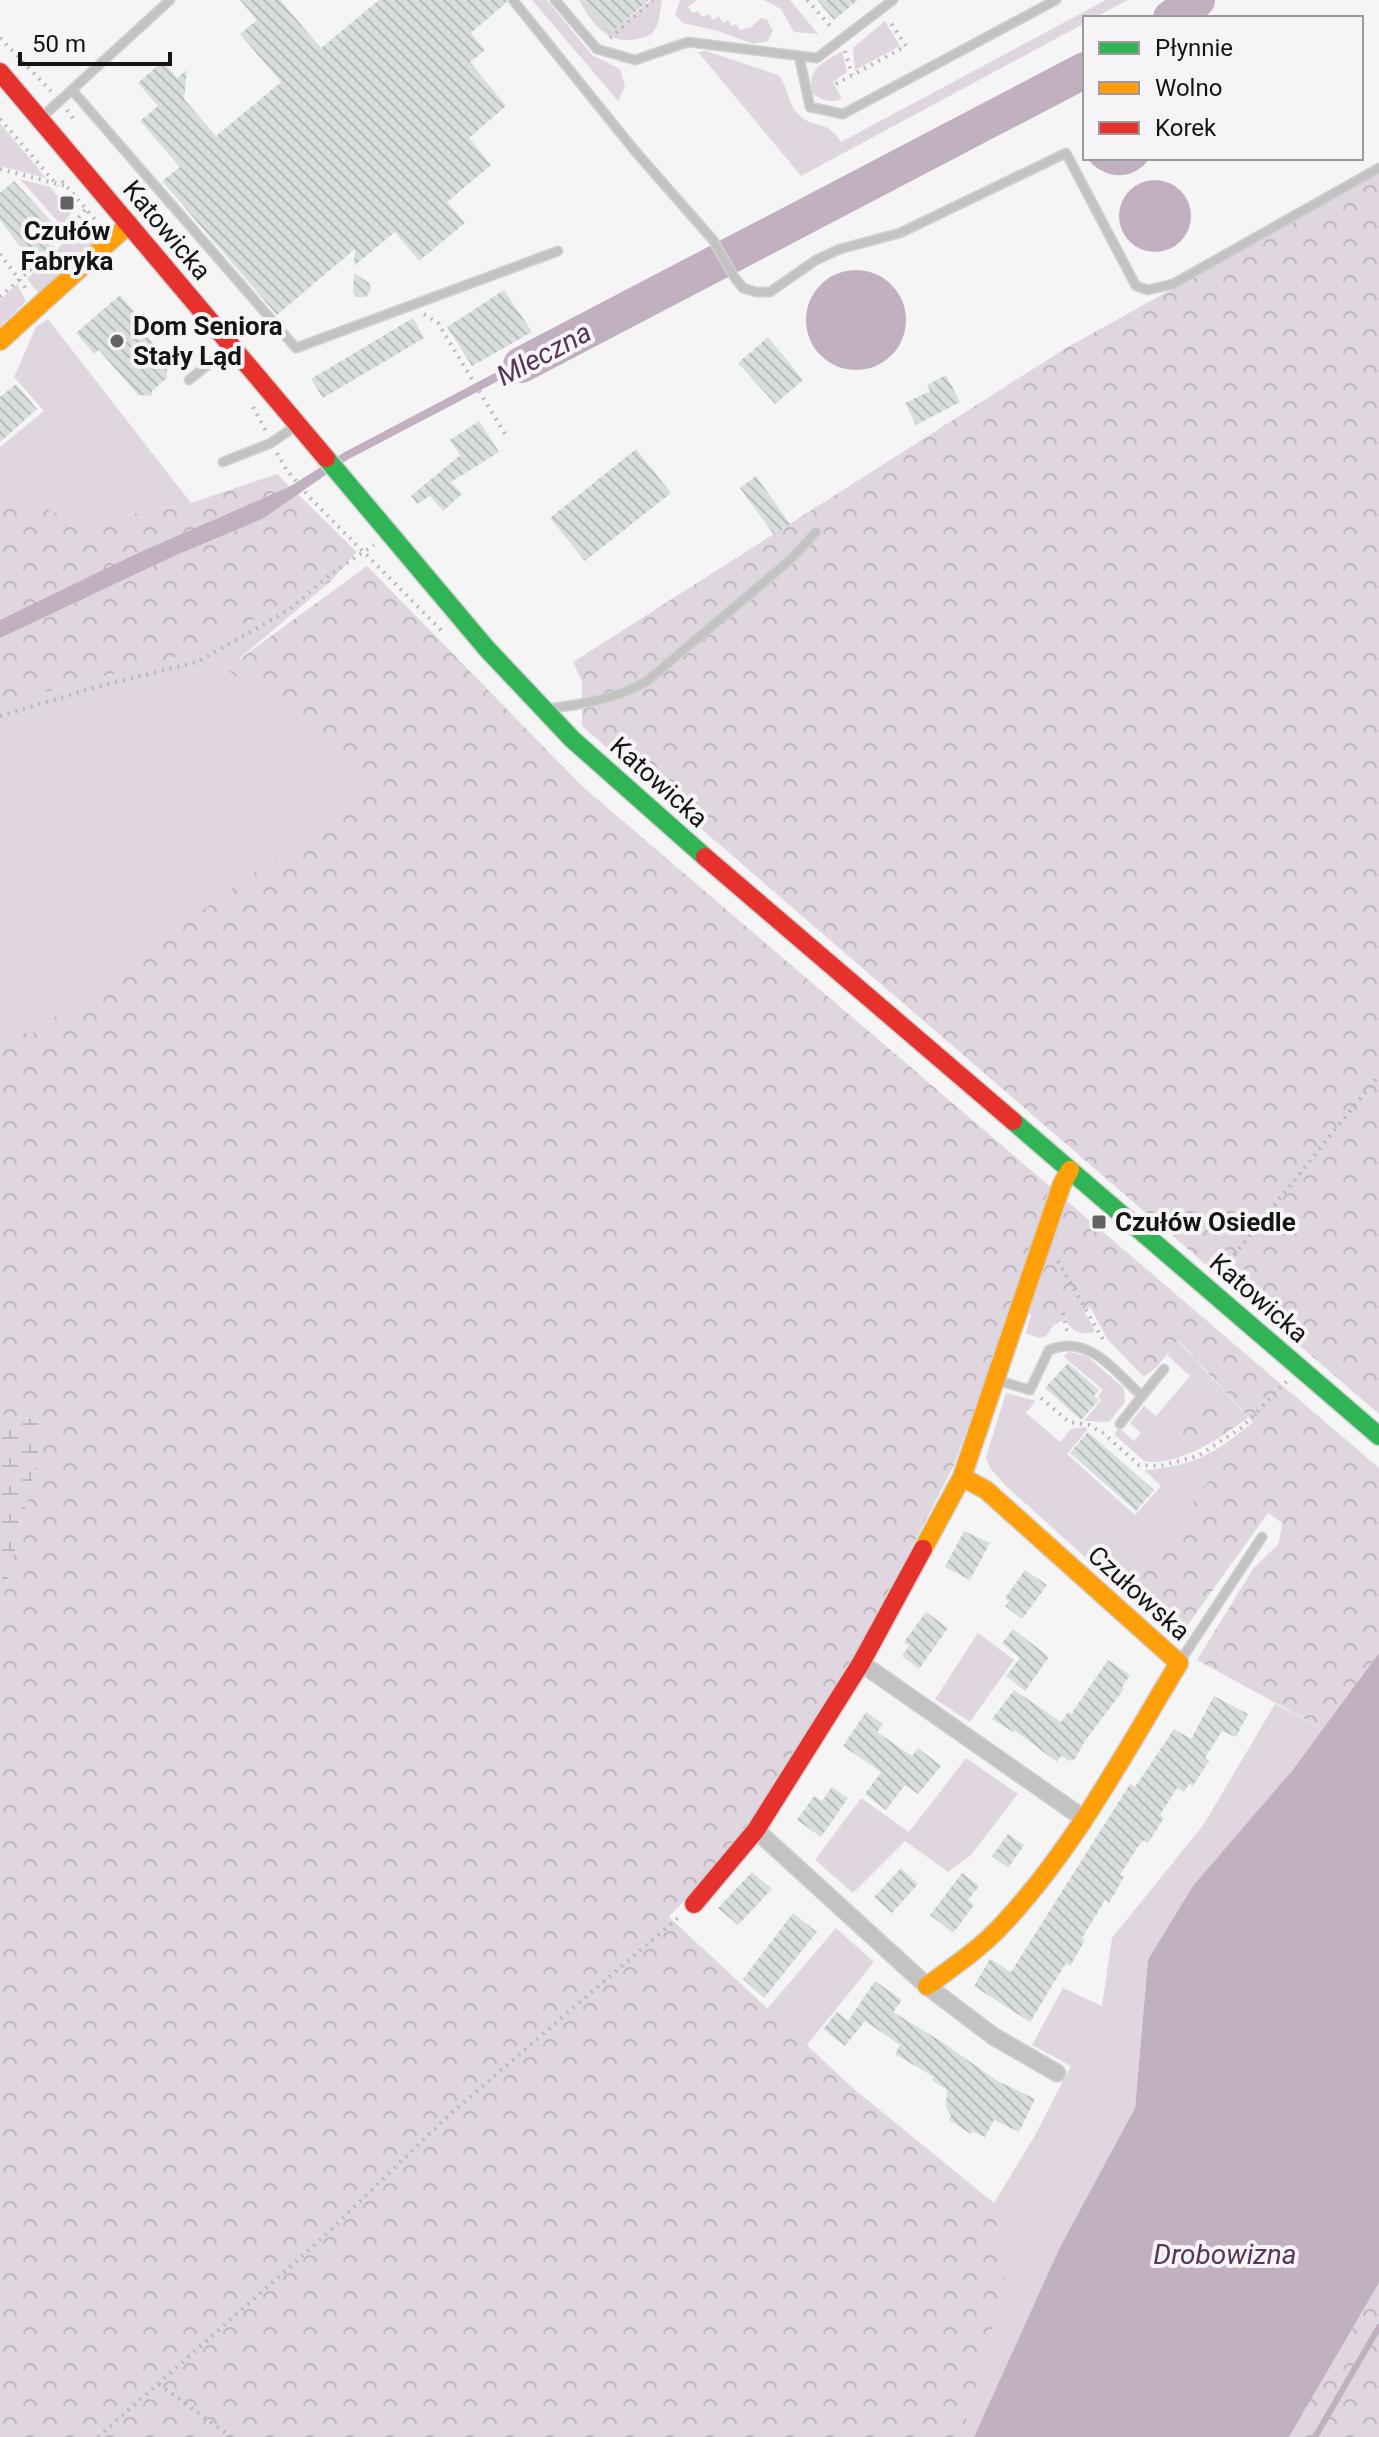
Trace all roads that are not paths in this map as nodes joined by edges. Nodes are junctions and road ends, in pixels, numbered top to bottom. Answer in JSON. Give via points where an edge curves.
{"nodes":[{"id":1,"x":170,"y":0,"type":"edge"},
{"id":2,"x":513,"y":0,"type":"edge"},
{"id":3,"x":555,"y":0,"type":"edge"},
{"id":4,"x":893,"y":0,"type":"edge"},
{"id":5,"x":1056,"y":0,"type":"edge"},
{"id":6,"x":799,"y":56,"type":"junction"},
{"id":7,"x":0,"y":72,"type":"edge"},
{"id":8,"x":72,"y":90,"type":"junction"},
{"id":9,"x":40,"y":119,"type":"junction"},
{"id":10,"x":1379,"y":168,"type":"edge"},
{"id":11,"x":129,"y":224,"type":"junction"},
{"id":12,"x":558,"y":251,"type":"dead end"},
{"id":13,"x":0,"y":341,"type":"edge"},
{"id":14,"x":231,"y":347,"type":"junction"},
{"id":15,"x":189,"y":380,"type":"dead end"},
{"id":16,"x":297,"y":425,"type":"junction"},
{"id":17,"x":223,"y":462,"type":"dead end"},
{"id":18,"x":816,"y":532,"type":"dead end"},
{"id":19,"x":543,"y":709,"type":"junction"},
{"id":20,"x":1070,"y":1170,"type":"junction"},
{"id":21,"x":1164,"y":1369,"type":"dead end"},
{"id":22,"x":995,"y":1380,"type":"junction"},
{"id":23,"x":1142,"y":1396,"type":"junction"},
{"id":24,"x":1120,"y":1424,"type":"dead end"},
{"id":25,"x":1379,"y":1436,"type":"edge"},
{"id":26,"x":962,"y":1477,"type":"junction"},
{"id":27,"x":1262,"y":1537,"type":"dead end"},
{"id":28,"x":861,"y":1663,"type":"junction"},
{"id":29,"x":1179,"y":1663,"type":"junction"},
{"id":30,"x":1083,"y":1818,"type":"junction"},
{"id":31,"x":756,"y":1830,"type":"junction"},
{"id":32,"x":694,"y":1904,"type":"road end"},
{"id":33,"x":927,"y":1986,"type":"junction"},
{"id":34,"x":1057,"y":2073,"type":"dead end"}],
"edges":[{"from":1,"to":8,"type":"lane"},
{"from":2,"to":10,"type":"lane","via":[[713,240],[743,288],[756,292],[770,292],[816,260],[900,233],[1066,153],[1136,286],[1148,290],[1173,284]]},
{"from":3,"to":6,"type":"lane","via":[[597,49],[635,60],[688,42]]},
{"from":4,"to":6,"type":"lane","via":[[817,58]]},
{"from":5,"to":6,"type":"lane","via":[[843,114],[810,107]]},
{"from":7,"to":9,"type":"main road","name":"Katowicka"},
{"from":8,"to":9,"type":"lane"},
{"from":8,"to":12,"type":"lane","via":[[296,348]]},
{"from":9,"to":11,"type":"main road","name":"Katowicka"},
{"from":11,"to":13,"type":"main road"},
{"from":11,"to":14,"type":"main road","name":"Katowicka"},
{"from":14,"to":15,"type":"lane"},
{"from":14,"to":16,"type":"main road","name":"Katowicka"},
{"from":16,"to":17,"type":"lane","via":[[271,443]]},
{"from":16,"to":19,"type":"main road","name":"Katowicka"},
{"from":18,"to":19,"type":"lane","via":[[647,681],[594,702]]},
{"from":19,"to":20,"type":"main road","name":"Katowicka","via":[[668,826]]},
{"from":20,"to":22,"type":"main road"},
{"from":20,"to":25,"type":"main road","name":"Katowicka"},
{"from":21,"to":23,"type":"lane"},
{"from":22,"to":23,"type":"lane","via":[[1030,1390],[1049,1350],[1080,1346]]},
{"from":22,"to":26,"type":"main road"},
{"from":23,"to":24,"type":"lane"},
{"from":26,"to":28,"type":"main road"},
{"from":26,"to":29,"type":"main road","name":"Czułowska","via":[[986,1490]]},
{"from":27,"to":29,"type":"lane"},
{"from":28,"to":30,"type":"street"},
{"from":28,"to":31,"type":"main road"},
{"from":29,"to":30,"type":"main road","name":"Czułowska"},
{"from":30,"to":33,"type":"main road","name":"Czułowska","via":[[1002,1925]]},
{"from":31,"to":32,"type":"main road"},
{"from":31,"to":33,"type":"street"},
{"from":33,"to":34,"type":"street","via":[[993,2036]]}]}
